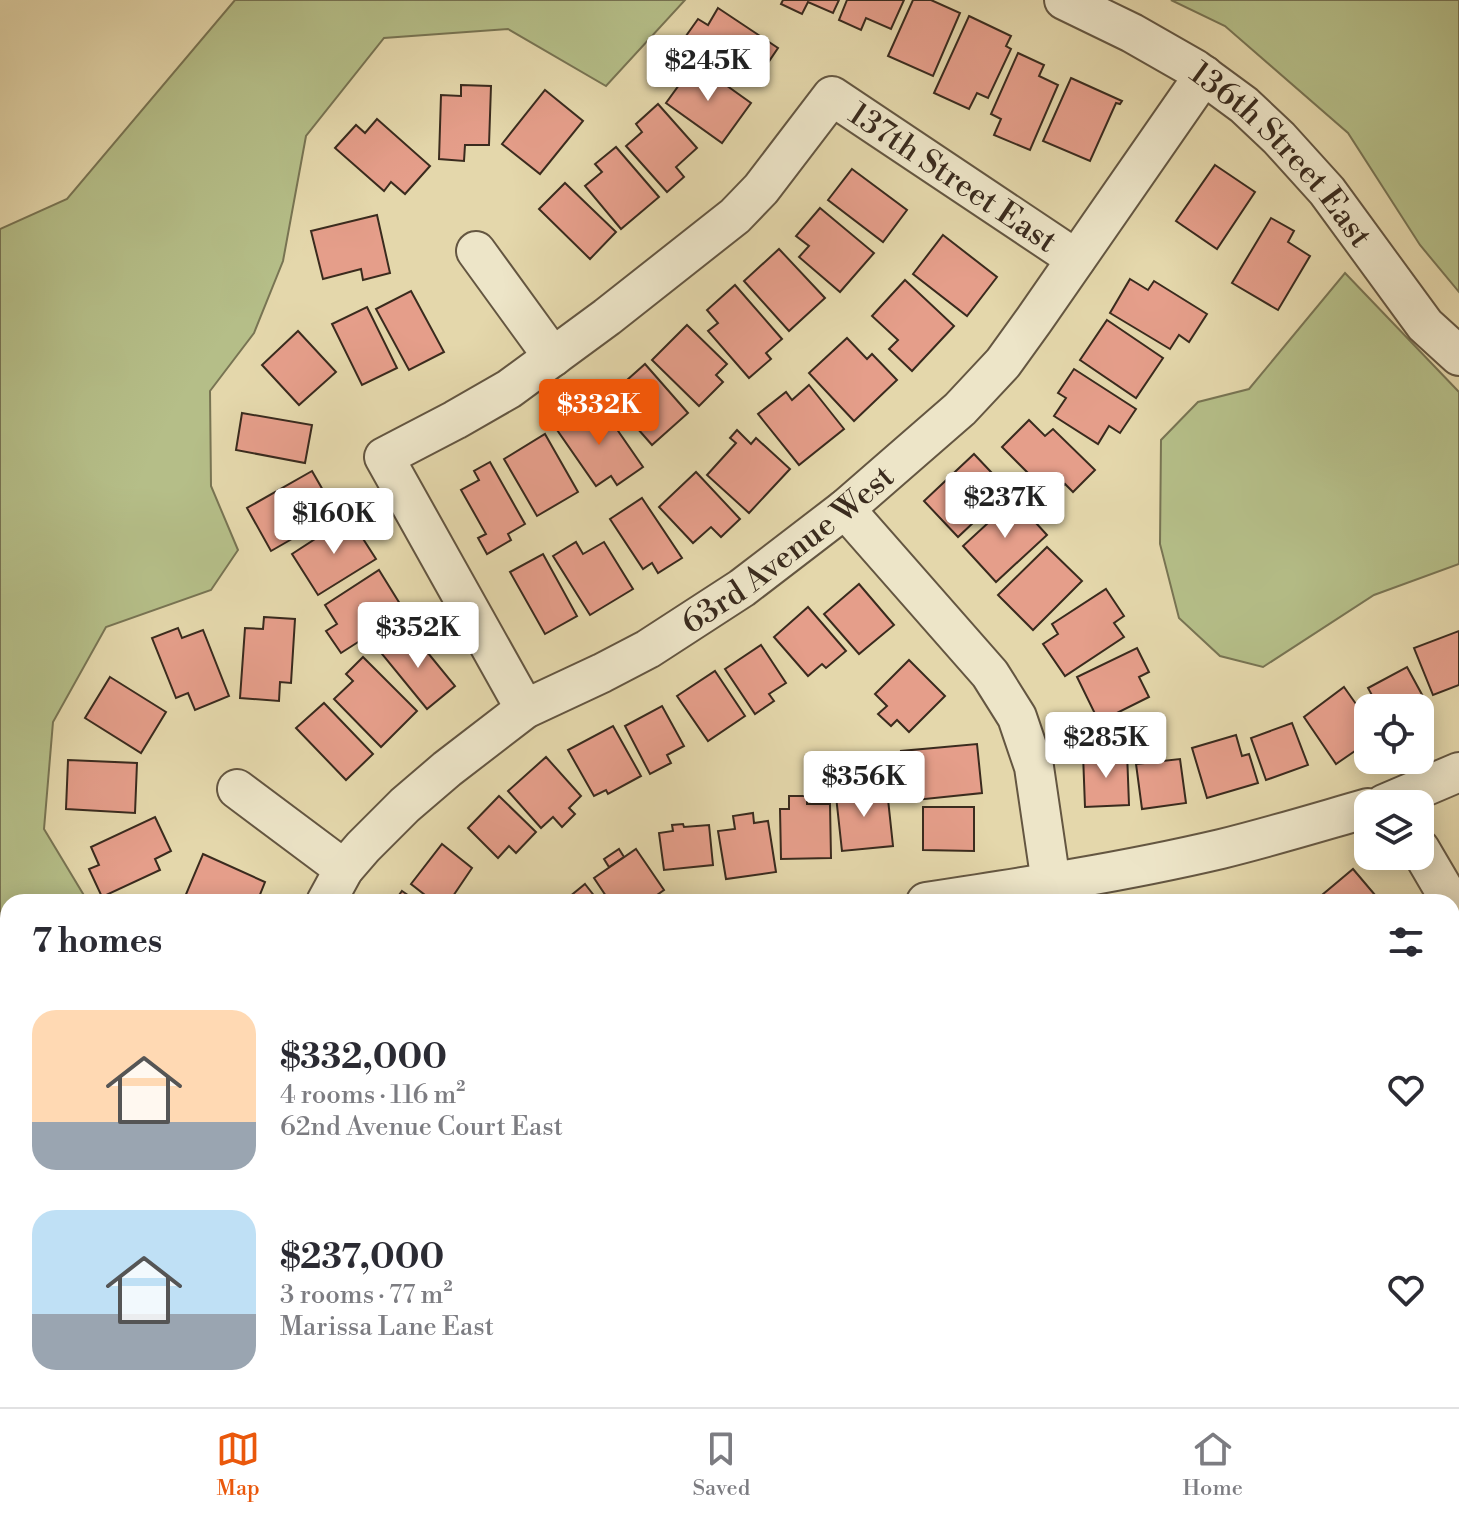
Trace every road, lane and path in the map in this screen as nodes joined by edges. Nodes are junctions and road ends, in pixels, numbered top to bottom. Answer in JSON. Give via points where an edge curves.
{"nodes":[{"id":1,"x":1064,"y":0,"type":"edge"},
{"id":2,"x":1204,"y":75,"type":"junction"},
{"id":3,"x":476,"y":251,"type":"dead end"},
{"id":4,"x":1076,"y":259,"type":"junction"},
{"id":5,"x":1459,"y":356,"type":"edge"},
{"id":6,"x":553,"y":357,"type":"junction"},
{"id":7,"x":845,"y":509,"type":"junction"},
{"id":8,"x":525,"y":709,"type":"junction"},
{"id":9,"x":1459,"y":772,"type":"edge"},
{"id":10,"x":237,"y":789,"type":"dead end"},
{"id":11,"x":1417,"y":790,"type":"edge"},
{"id":12,"x":1354,"y":812,"type":"edge"},
{"id":13,"x":344,"y":869,"type":"junction"},
{"id":14,"x":1432,"y":870,"type":"edge"},
{"id":15,"x":1051,"y":883,"type":"junction"},
{"id":16,"x":330,"y":894,"type":"edge"},
{"id":17,"x":979,"y":894,"type":"edge"},
{"id":18,"x":1446,"y":894,"type":"edge"}],
"edges":[{"from":1,"to":2,"type":"street","name":"136th Street East"},
{"from":2,"to":4,"type":"street","name":"63rd Avenue West"},
{"from":2,"to":5,"type":"street","name":"136th Street East","via":[[1279,138],[1336,203],[1425,325]]},
{"from":3,"to":6,"type":"street"},
{"from":4,"to":6,"type":"street","name":"137th Street East","via":[[832,96],[735,216]]},
{"from":4,"to":7,"type":"street","name":"63rd Avenue West","via":[[1003,363],[912,453]]},
{"from":6,"to":8,"type":"street","via":[[469,413],[384,457]]},
{"from":7,"to":8,"type":"street","name":"63rd Avenue West","via":[[692,622]]},
{"from":7,"to":15,"type":"street","via":[[990,674],[1017,717],[1034,767]]},
{"from":8,"to":13,"type":"street","name":"63rd Avenue West","via":[[405,805]]},
{"from":9,"to":11,"type":"street"},
{"from":10,"to":13,"type":"street"},
{"from":12,"to":15,"type":"street","via":[[1222,848]]},
{"from":13,"to":16,"type":"street","name":"63rd Avenue West"},
{"from":14,"to":18,"type":"street"},
{"from":15,"to":17,"type":"street"}]}
